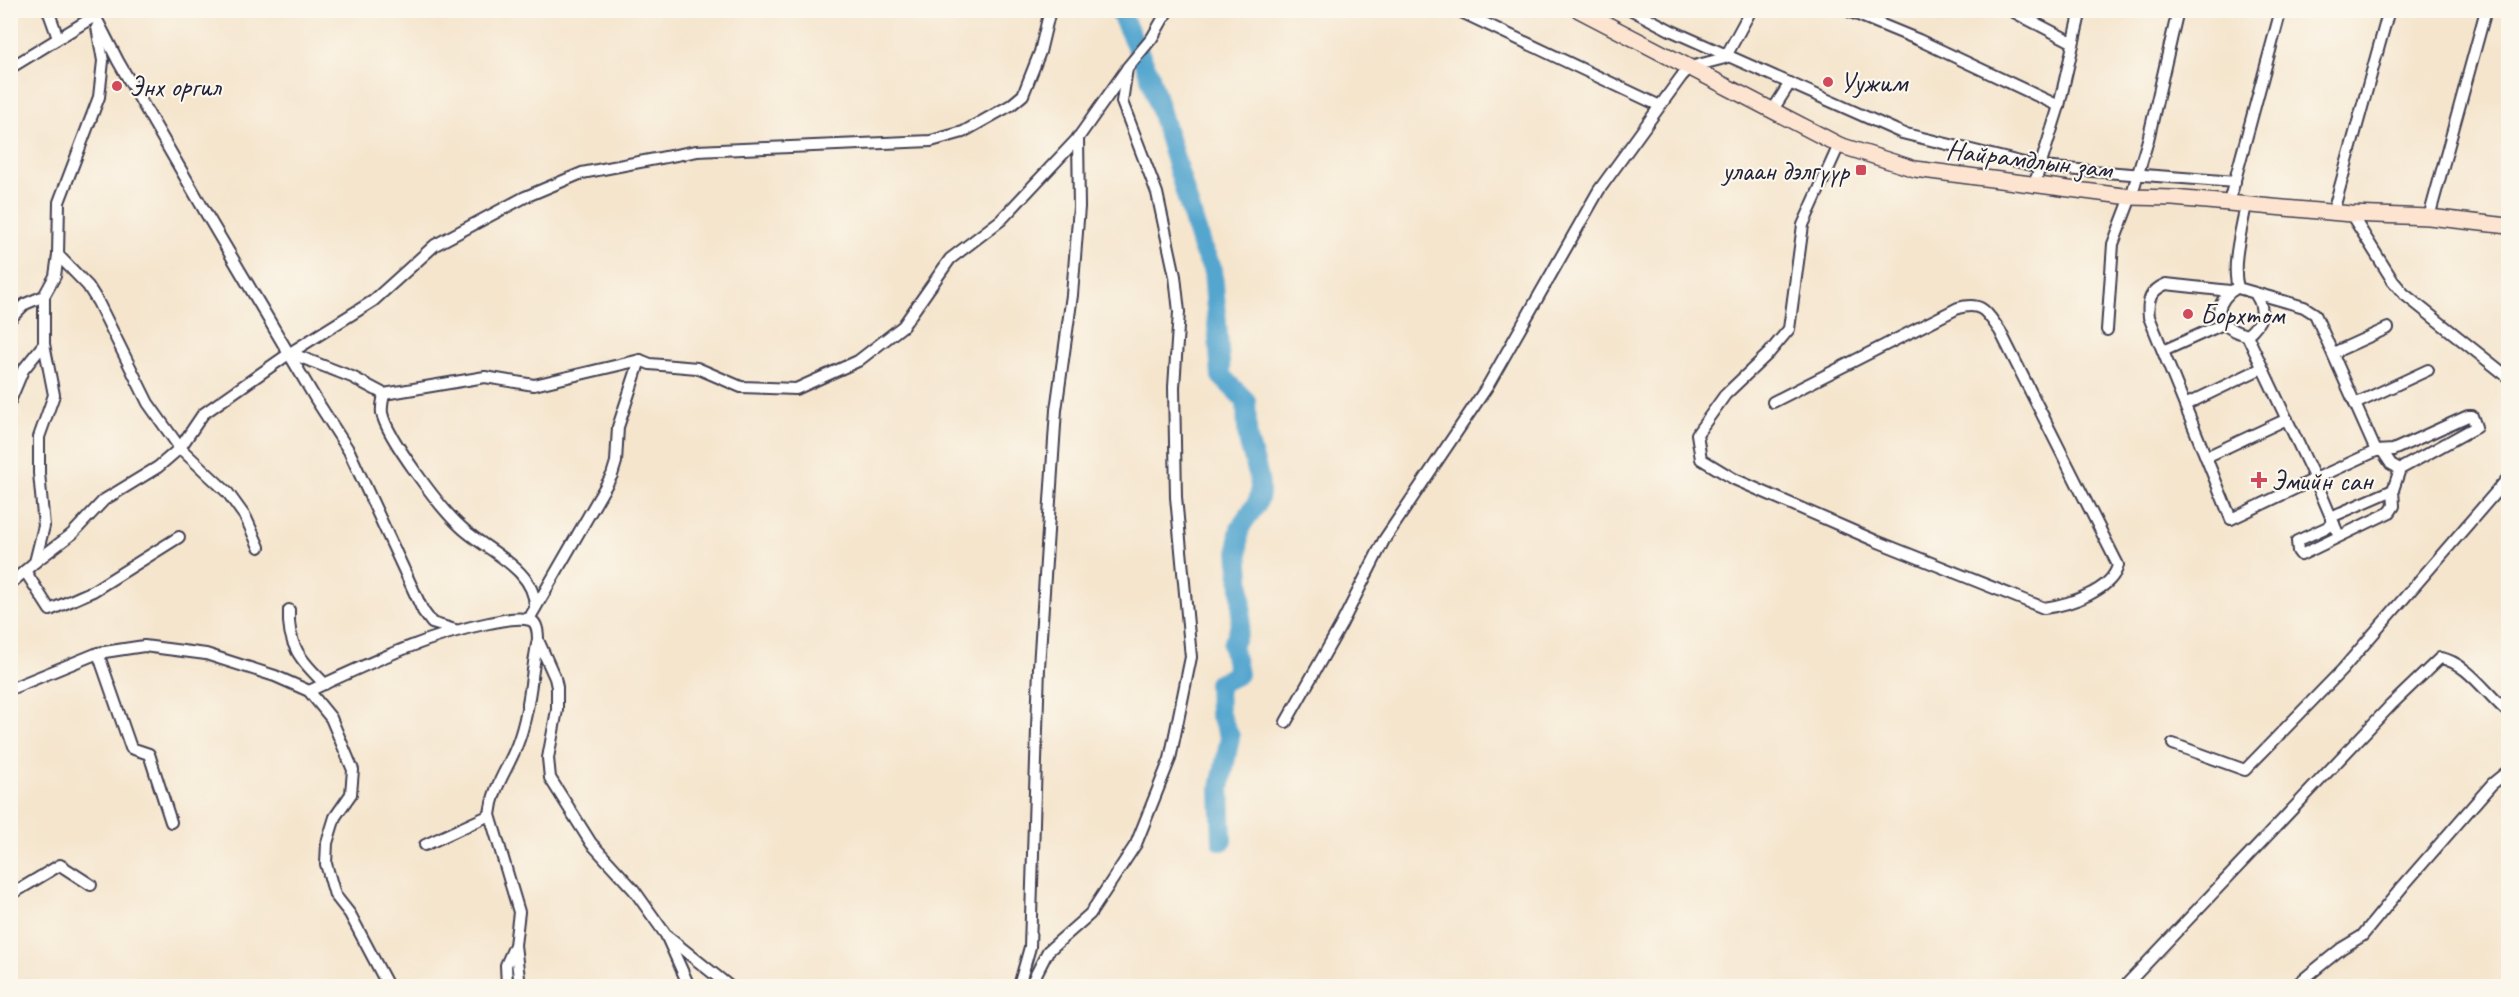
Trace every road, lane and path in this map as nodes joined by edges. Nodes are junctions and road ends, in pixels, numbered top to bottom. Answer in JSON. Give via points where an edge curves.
{"nodes":[{"id":1,"x":48,"y":10,"type":"edge"},
{"id":2,"x":1050,"y":10,"type":"edge"},
{"id":3,"x":1168,"y":10,"type":"edge"},
{"id":4,"x":1457,"y":10,"type":"edge"},
{"id":5,"x":1579,"y":10,"type":"edge"},
{"id":6,"x":1632,"y":10,"type":"edge"},
{"id":7,"x":1751,"y":10,"type":"edge"},
{"id":8,"x":1846,"y":10,"type":"edge"},
{"id":9,"x":2010,"y":10,"type":"edge"},
{"id":10,"x":2081,"y":10,"type":"edge"},
{"id":11,"x":2178,"y":10,"type":"edge"},
{"id":12,"x":2281,"y":10,"type":"edge"},
{"id":13,"x":2389,"y":10,"type":"edge"},
{"id":14,"x":2486,"y":10,"type":"edge"},
{"id":15,"x":94,"y":13,"type":"edge"},
{"id":16,"x":58,"y":38,"type":"junction"},
{"id":17,"x":2072,"y":42,"type":"junction"},
{"id":18,"x":1727,"y":55,"type":"junction"},
{"id":19,"x":1128,"y":67,"type":"junction"},
{"id":20,"x":10,"y":68,"type":"edge"},
{"id":21,"x":1690,"y":68,"type":"junction"},
{"id":22,"x":1790,"y":83,"type":"junction"},
{"id":23,"x":1658,"y":105,"type":"junction"},
{"id":24,"x":2059,"y":106,"type":"junction"},
{"id":25,"x":1772,"y":111,"type":"junction"},
{"id":26,"x":1078,"y":137,"type":"junction"},
{"id":27,"x":1839,"y":145,"type":"junction"},
{"id":28,"x":2040,"y":167,"type":"junction"},
{"id":29,"x":2138,"y":174,"type":"junction"},
{"id":30,"x":2235,"y":182,"type":"junction"},
{"id":31,"x":2034,"y":186,"type":"junction"},
{"id":32,"x":2131,"y":197,"type":"junction"},
{"id":33,"x":2229,"y":202,"type":"junction"},
{"id":34,"x":2246,"y":204,"type":"junction"},
{"id":35,"x":2333,"y":212,"type":"junction"},
{"id":36,"x":2351,"y":214,"type":"junction"},
{"id":37,"x":2429,"y":217,"type":"junction"},
{"id":38,"x":2508,"y":226,"type":"edge"},
{"id":39,"x":58,"y":255,"type":"junction"},
{"id":40,"x":2234,"y":290,"type":"junction"},
{"id":41,"x":2256,"y":295,"type":"junction"},
{"id":42,"x":44,"y":296,"type":"junction"},
{"id":43,"x":25,"y":304,"type":"junction"},
{"id":44,"x":10,"y":306,"type":"edge"},
{"id":45,"x":10,"y":319,"type":"edge"},
{"id":46,"x":2223,"y":324,"type":"junction"},
{"id":47,"x":2388,"y":328,"type":"dead end"},
{"id":48,"x":2107,"y":330,"type":"dead end"},
{"id":49,"x":2247,"y":335,"type":"junction"},
{"id":50,"x":44,"y":344,"type":"junction"},
{"id":51,"x":2163,"y":351,"type":"junction"},
{"id":52,"x":290,"y":353,"type":"junction"},
{"id":53,"x":2333,"y":353,"type":"junction"},
{"id":54,"x":640,"y":360,"type":"junction"},
{"id":55,"x":2262,"y":368,"type":"junction"},
{"id":56,"x":2428,"y":370,"type":"dead end"},
{"id":57,"x":2508,"y":377,"type":"edge"},
{"id":58,"x":384,"y":394,"type":"junction"},
{"id":59,"x":10,"y":401,"type":"edge"},
{"id":60,"x":1773,"y":402,"type":"dead end"},
{"id":61,"x":2355,"y":404,"type":"junction"},
{"id":62,"x":2185,"y":405,"type":"junction"},
{"id":63,"x":2287,"y":419,"type":"junction"},
{"id":64,"x":180,"y":448,"type":"junction"},
{"id":65,"x":2380,"y":452,"type":"junction"},
{"id":66,"x":2206,"y":457,"type":"junction"},
{"id":67,"x":2400,"y":469,"type":"junction"},
{"id":68,"x":2508,"y":478,"type":"edge"},
{"id":69,"x":2315,"y":479,"type":"junction"},
{"id":70,"x":2393,"y":490,"type":"junction"},
{"id":71,"x":2333,"y":520,"type":"junction"},
{"id":72,"x":2340,"y":536,"type":"junction"},
{"id":73,"x":179,"y":537,"type":"dead end"},
{"id":74,"x":259,"y":547,"type":"dead end"},
{"id":75,"x":35,"y":562,"type":"junction"},
{"id":76,"x":25,"y":571,"type":"junction"},
{"id":77,"x":10,"y":584,"type":"edge"},
{"id":78,"x":535,"y":608,"type":"junction"},
{"id":79,"x":289,"y":610,"type":"dead end"},
{"id":80,"x":529,"y":619,"type":"junction"},
{"id":81,"x":455,"y":630,"type":"junction"},
{"id":82,"x":538,"y":639,"type":"junction"},
{"id":83,"x":99,"y":653,"type":"junction"},
{"id":84,"x":325,"y":684,"type":"junction"},
{"id":85,"x":10,"y":689,"type":"edge"},
{"id":86,"x":309,"y":691,"type":"junction"},
{"id":87,"x":2508,"y":712,"type":"edge"},
{"id":88,"x":1286,"y":722,"type":"dead end"},
{"id":89,"x":2173,"y":744,"type":"dead end"},
{"id":90,"x":2508,"y":771,"type":"edge"},
{"id":91,"x":490,"y":815,"type":"junction"},
{"id":92,"x":171,"y":822,"type":"dead end"},
{"id":93,"x":425,"y":845,"type":"dead end"},
{"id":94,"x":91,"y":885,"type":"dead end"},
{"id":95,"x":10,"y":895,"type":"edge"},
{"id":96,"x":666,"y":935,"type":"junction"},
{"id":97,"x":515,"y":945,"type":"junction"},
{"id":98,"x":388,"y":987,"type":"edge"},
{"id":99,"x":507,"y":987,"type":"edge"},
{"id":100,"x":520,"y":987,"type":"edge"},
{"id":101,"x":689,"y":987,"type":"edge"},
{"id":102,"x":729,"y":987,"type":"edge"},
{"id":103,"x":1019,"y":987,"type":"edge"},
{"id":104,"x":1030,"y":987,"type":"edge"},
{"id":105,"x":2125,"y":987,"type":"edge"},
{"id":106,"x":2295,"y":987,"type":"edge"}],
"edges":[{"from":1,"to":16,"type":"street"},
{"from":2,"to":52,"type":"street","via":[[1040,52],[1023,95],[963,132],[931,141],[697,151],[582,173],[518,200],[435,245],[374,301]]},
{"from":3,"to":19,"type":"street"},
{"from":4,"to":23,"type":"street"},
{"from":5,"to":21,"type":"main road","name":"Найрамдлын зам"},
{"from":6,"to":18,"type":"street"},
{"from":7,"to":18,"type":"street"},
{"from":8,"to":24,"type":"street"},
{"from":9,"to":17,"type":"street"},
{"from":10,"to":17,"type":"street"},
{"from":11,"to":29,"type":"street"},
{"from":12,"to":30,"type":"street"},
{"from":13,"to":35,"type":"street"},
{"from":14,"to":37,"type":"street"},
{"from":15,"to":16,"type":"street"},
{"from":15,"to":39,"type":"street","via":[[103,61],[99,97],[59,202]]},
{"from":15,"to":52,"type":"street","via":[[118,61]]},
{"from":16,"to":20,"type":"street"},
{"from":17,"to":24,"type":"street"},
{"from":18,"to":21,"type":"street"},
{"from":18,"to":22,"type":"street"},
{"from":19,"to":26,"type":"street"},
{"from":19,"to":104,"type":"street","via":[[1122,102],[1157,193],[1179,312],[1174,387],[1176,497],[1191,657],[1170,759],[1136,844],[1090,915],[1048,951]]},
{"from":21,"to":23,"type":"street"},
{"from":21,"to":25,"type":"main road","name":"Найрамдлын зам"},
{"from":22,"to":25,"type":"street"},
{"from":22,"to":28,"type":"street","via":[[1902,133]]},
{"from":23,"to":88,"type":"street","via":[[1599,190],[1487,387],[1384,540]]},
{"from":24,"to":28,"type":"street"},
{"from":25,"to":27,"type":"main road","name":"Найрамдлын зам"},
{"from":26,"to":54,"type":"street","via":[[1001,220],[950,259],[903,326],[858,361],[796,389],[741,387],[697,368]]},
{"from":26,"to":103,"type":"street","via":[[1079,207],[1056,411],[1039,667],[1030,947]]},
{"from":27,"to":31,"type":"main road","name":"Найрамдлын зам","via":[[1915,169]]},
{"from":27,"to":60,"type":"street","via":[[1803,225],[1789,329],[1725,395],[1697,434],[1701,459],[1734,479],[1876,541],[2044,608],[2066,605],[2116,576],[2118,565],[2000,332],[1984,310],[1972,304],[1958,308]]},
{"from":28,"to":29,"type":"street"},
{"from":28,"to":31,"type":"street"},
{"from":29,"to":30,"type":"street"},
{"from":29,"to":32,"type":"street"},
{"from":30,"to":33,"type":"street"},
{"from":31,"to":32,"type":"main road","name":"Найрамдлын зам"},
{"from":32,"to":33,"type":"main road","name":"Найрамдлын зам"},
{"from":32,"to":48,"type":"street","via":[[2113,244]]},
{"from":33,"to":34,"type":"main road","name":"Найрамдлын зам"},
{"from":34,"to":35,"type":"main road","name":"Найрамдлын зам"},
{"from":34,"to":40,"type":"street"},
{"from":35,"to":36,"type":"main road","name":"Найрамдлын зам"},
{"from":36,"to":37,"type":"main road","name":"Найрамдлын зам"},
{"from":36,"to":57,"type":"street","via":[[2404,294]]},
{"from":37,"to":38,"type":"main road","name":"Найрамдлын зам"},
{"from":39,"to":42,"type":"street","via":[[55,276]]},
{"from":39,"to":64,"type":"street","via":[[88,286],[148,403]]},
{"from":40,"to":41,"type":"street"},
{"from":40,"to":46,"type":"street","via":[[2220,305]]},
{"from":40,"to":51,"type":"street","via":[[2166,284],[2152,293],[2147,306],[2149,317]]},
{"from":41,"to":49,"type":"street","via":[[2263,314]]},
{"from":41,"to":53,"type":"street","via":[[2311,310]]},
{"from":42,"to":43,"type":"street"},
{"from":42,"to":50,"type":"street"},
{"from":43,"to":44,"type":"street"},
{"from":43,"to":45,"type":"street"},
{"from":46,"to":49,"type":"street"},
{"from":46,"to":51,"type":"street"},
{"from":47,"to":53,"type":"street"},
{"from":49,"to":55,"type":"street"},
{"from":50,"to":59,"type":"street","via":[[23,370]]},
{"from":50,"to":75,"type":"street","via":[[54,395],[39,437],[44,526]]},
{"from":51,"to":62,"type":"street"},
{"from":52,"to":58,"type":"street"},
{"from":52,"to":64,"type":"street","via":[[203,414]]},
{"from":52,"to":81,"type":"street","via":[[349,451],[423,611],[432,623]]},
{"from":53,"to":61,"type":"street"},
{"from":54,"to":58,"type":"street","via":[[534,385],[486,377]]},
{"from":54,"to":78,"type":"street","via":[[618,427],[612,476]]},
{"from":55,"to":62,"type":"street"},
{"from":55,"to":63,"type":"street"},
{"from":56,"to":61,"type":"street"},
{"from":58,"to":78,"type":"street","via":[[381,412],[412,468],[460,526],[519,573],[531,587]]},
{"from":61,"to":65,"type":"street"},
{"from":62,"to":66,"type":"street"},
{"from":63,"to":66,"type":"street"},
{"from":63,"to":69,"type":"street"},
{"from":64,"to":74,"type":"street","via":[[228,493],[246,518]]},
{"from":64,"to":75,"type":"street","via":[[158,467],[104,500],[72,534]]},
{"from":65,"to":67,"type":"street"},
{"from":65,"to":67,"type":"street","via":[[2472,416],[2475,429]]},
{"from":65,"to":69,"type":"street"},
{"from":66,"to":69,"type":"street","via":[[2231,519]]},
{"from":67,"to":70,"type":"street"},
{"from":68,"to":89,"type":"street","via":[[2342,670],[2245,770]]},
{"from":69,"to":71,"type":"street"},
{"from":70,"to":71,"type":"street"},
{"from":70,"to":72,"type":"street","via":[[2394,506],[2390,512]]},
{"from":71,"to":72,"type":"street"},
{"from":71,"to":72,"type":"street","via":[[2297,541],[2298,551],[2301,555]]},
{"from":73,"to":76,"type":"street","via":[[93,591],[50,610]]},
{"from":75,"to":76,"type":"street"},
{"from":76,"to":77,"type":"street"},
{"from":78,"to":80,"type":"street"},
{"from":79,"to":84,"type":"street","via":[[288,629],[303,663]]},
{"from":80,"to":81,"type":"street"},
{"from":80,"to":82,"type":"street","via":[[537,628]]},
{"from":81,"to":84,"type":"street","via":[[402,648]]},
{"from":82,"to":91,"type":"street","via":[[526,714],[492,799]]},
{"from":82,"to":96,"type":"street","via":[[556,687],[557,710],[548,758],[550,778],[591,843],[634,890]]},
{"from":83,"to":85,"type":"street"},
{"from":83,"to":86,"type":"street","via":[[144,646],[206,654]]},
{"from":83,"to":92,"type":"street","via":[[131,748],[149,754]]},
{"from":84,"to":86,"type":"street"},
{"from":86,"to":98,"type":"street","via":[[331,718],[353,770],[351,794],[335,817],[327,843],[326,864],[335,895],[350,914]]},
{"from":87,"to":105,"type":"street","via":[[2470,675],[2440,658]]},
{"from":90,"to":106,"type":"street","via":[[2492,784],[2362,936]]},
{"from":91,"to":93,"type":"street"},
{"from":91,"to":97,"type":"street","via":[[519,912]]},
{"from":94,"to":95,"type":"street","via":[[60,865]]},
{"from":96,"to":101,"type":"street"},
{"from":96,"to":102,"type":"street"},
{"from":97,"to":99,"type":"street","via":[[506,964]]},
{"from":97,"to":100,"type":"street"}]}
